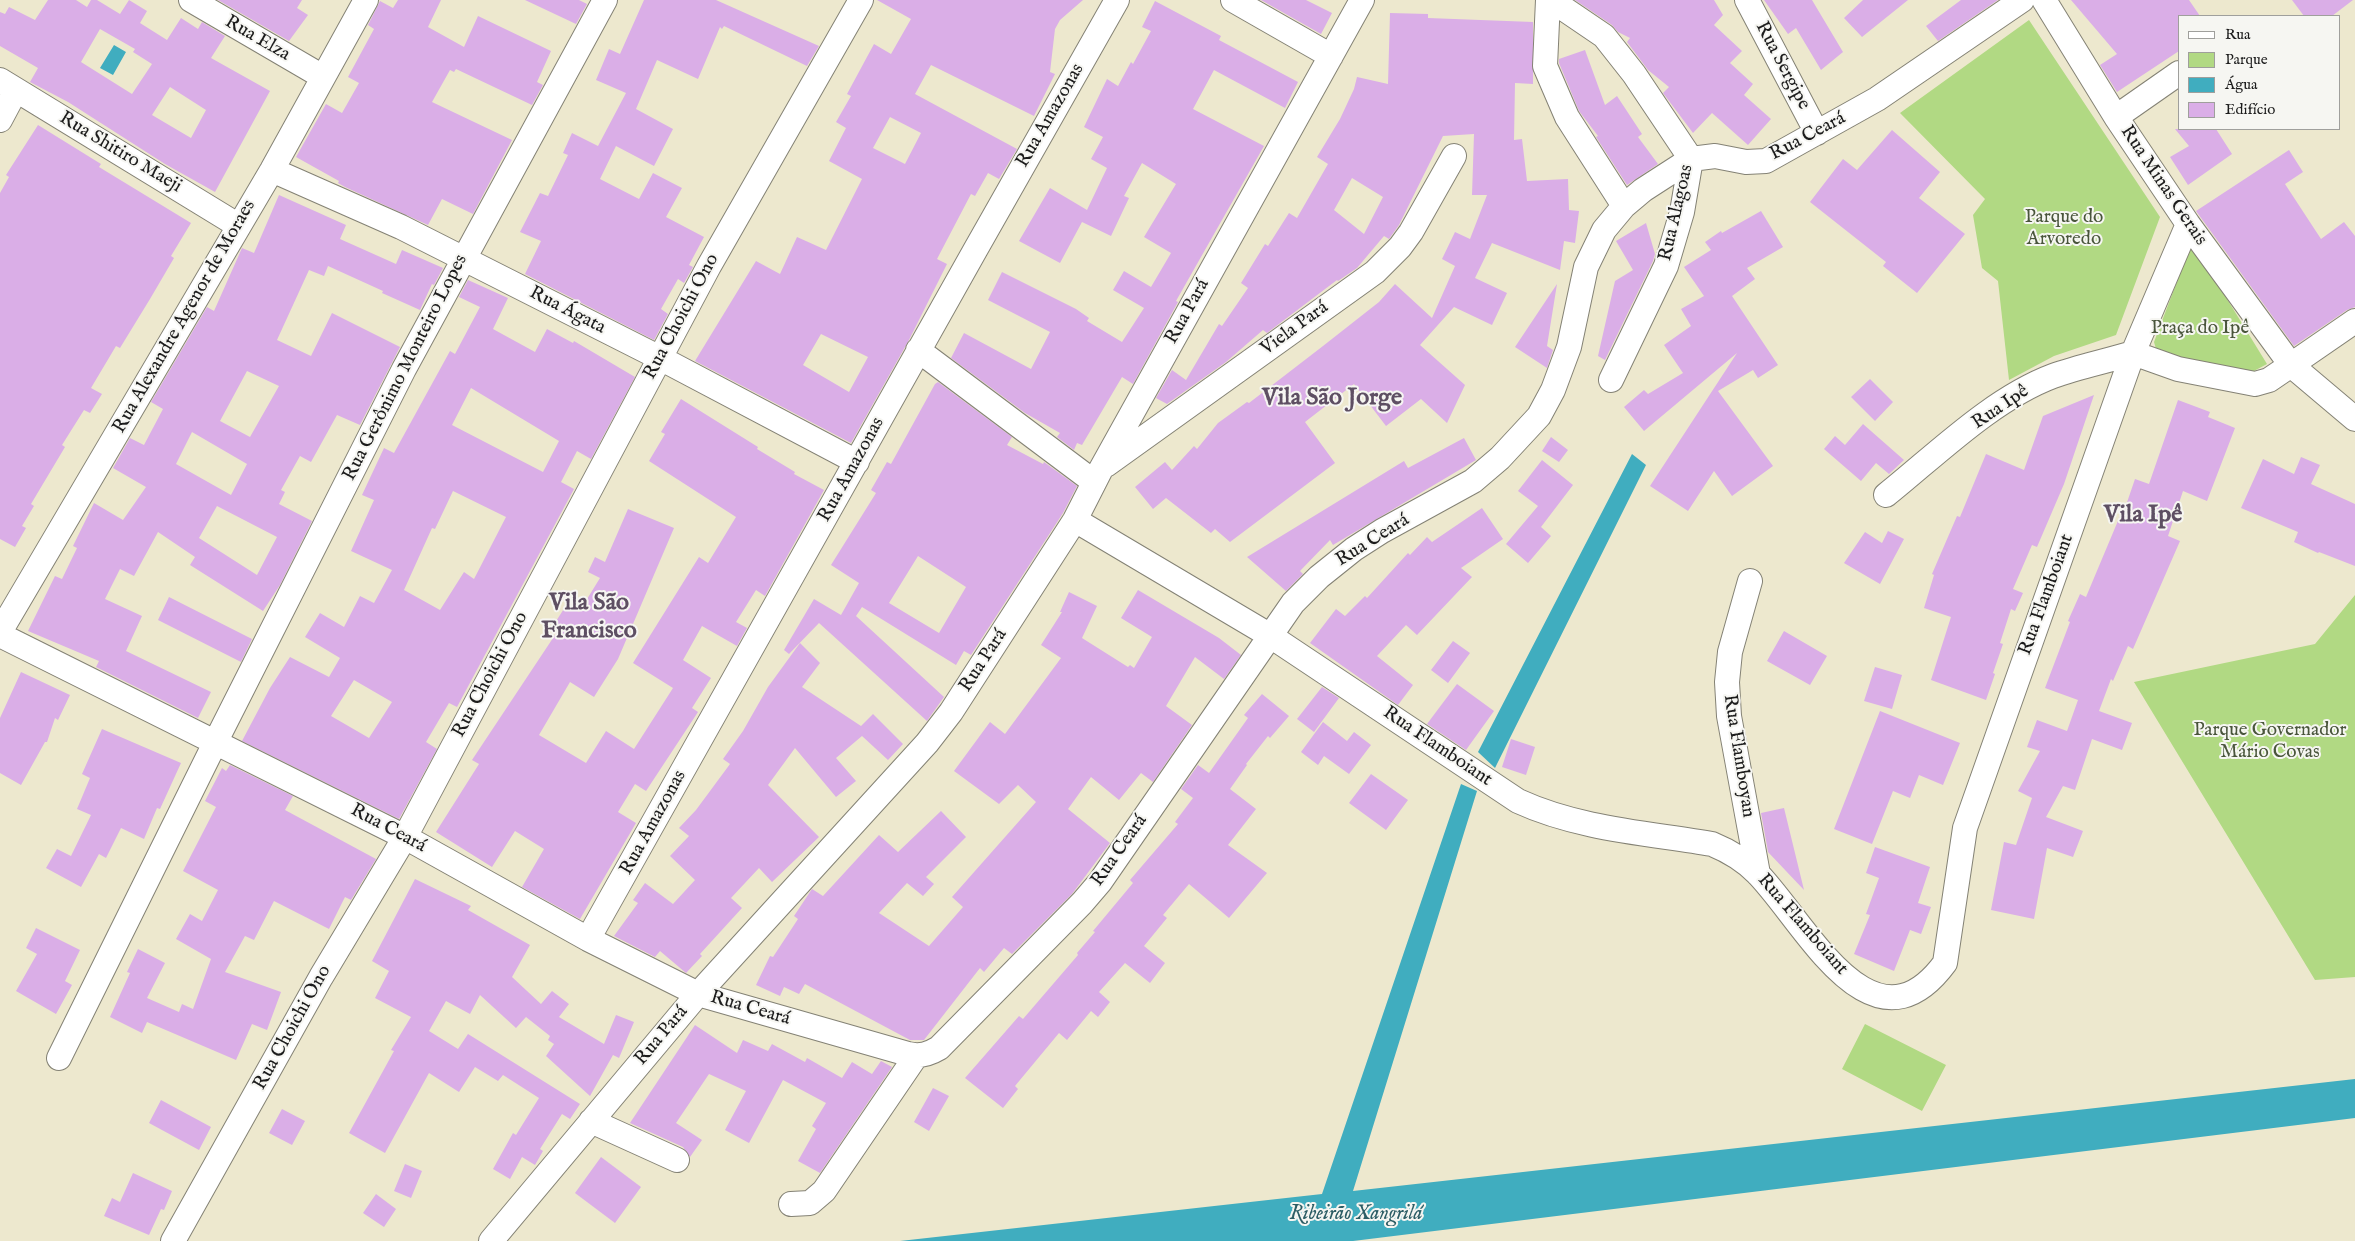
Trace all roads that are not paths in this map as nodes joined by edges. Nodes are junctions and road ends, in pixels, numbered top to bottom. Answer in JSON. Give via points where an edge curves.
{"nodes":[{"id":1,"x":192,"y":0,"type":"edge"},
{"id":2,"x":366,"y":0,"type":"edge"},
{"id":3,"x":605,"y":0,"type":"edge"},
{"id":4,"x":862,"y":0,"type":"edge"},
{"id":5,"x":1117,"y":0,"type":"edge"},
{"id":6,"x":1234,"y":0,"type":"edge"},
{"id":7,"x":1362,"y":0,"type":"edge"},
{"id":8,"x":1549,"y":0,"type":"edge"},
{"id":9,"x":1747,"y":0,"type":"edge"},
{"id":10,"x":2022,"y":0,"type":"edge"},
{"id":11,"x":2044,"y":0,"type":"edge"},
{"id":12,"x":1331,"y":56,"type":"junction"},
{"id":13,"x":2178,"y":74,"type":"edge"},
{"id":14,"x":323,"y":77,"type":"junction"},
{"id":15,"x":5,"y":92,"type":"edge"},
{"id":16,"x":2116,"y":117,"type":"junction"},
{"id":17,"x":0,"y":120,"type":"edge"},
{"id":18,"x":1817,"y":133,"type":"junction"},
{"id":19,"x":1454,"y":156,"type":"dead end"},
{"id":20,"x":1691,"y":159,"type":"junction"},
{"id":21,"x":272,"y":170,"type":"junction"},
{"id":22,"x":1624,"y":206,"type":"junction"},
{"id":23,"x":2188,"y":224,"type":"junction"},
{"id":24,"x":239,"y":226,"type":"junction"},
{"id":25,"x":463,"y":258,"type":"junction"},
{"id":26,"x":2355,"y":321,"type":"edge"},
{"id":27,"x":918,"y":350,"type":"junction"},
{"id":28,"x":2133,"y":354,"type":"junction"},
{"id":29,"x":660,"y":358,"type":"junction"},
{"id":30,"x":2292,"y":365,"type":"junction"},
{"id":31,"x":1611,"y":380,"type":"dead end"},
{"id":32,"x":2355,"y":419,"type":"edge"},
{"id":33,"x":857,"y":462,"type":"junction"},
{"id":34,"x":1097,"y":476,"type":"junction"},
{"id":35,"x":1886,"y":495,"type":"dead end"},
{"id":36,"x":1075,"y":520,"type":"junction"},
{"id":37,"x":1750,"y":581,"type":"dead end"},
{"id":38,"x":0,"y":634,"type":"edge"},
{"id":39,"x":1270,"y":635,"type":"junction"},
{"id":40,"x":216,"y":741,"type":"junction"},
{"id":41,"x":405,"y":837,"type":"junction"},
{"id":42,"x":1758,"y":874,"type":"junction"},
{"id":43,"x":588,"y":939,"type":"junction"},
{"id":44,"x":698,"y":994,"type":"junction"},
{"id":45,"x":916,"y":1056,"type":"junction"},
{"id":46,"x":59,"y":1058,"type":"dead end"},
{"id":47,"x":591,"y":1121,"type":"junction"},
{"id":48,"x":677,"y":1160,"type":"dead end"},
{"id":49,"x":791,"y":1204,"type":"dead end"},
{"id":50,"x":173,"y":1241,"type":"edge"},
{"id":51,"x":491,"y":1241,"type":"edge"}],
"edges":[{"from":1,"to":14,"type":"street","name":"Rua Elza"},
{"from":2,"to":14,"type":"street","name":"Rua Alexandre Agenor de Moraes"},
{"from":3,"to":25,"type":"street","name":"Rua Gerônimo Monteiro Lopes"},
{"from":4,"to":29,"type":"street","name":"Rua Choichi Ono","via":[[709,266]]},
{"from":5,"to":27,"type":"street","name":"Rua Amazonas"},
{"from":6,"to":12,"type":"street"},
{"from":7,"to":12,"type":"street","name":"Rua Pará"},
{"from":8,"to":20,"type":"street","name":"Rua Alagoas","via":[[1604,36],[1634,74]]},
{"from":8,"to":22,"type":"street","via":[[1545,66],[1567,116]]},
{"from":9,"to":18,"type":"street","name":"Rua Sergipe"},
{"from":10,"to":18,"type":"street","name":"Rua Ceará","via":[[1877,99]]},
{"from":11,"to":16,"type":"street","name":"Rua Minas Gerais"},
{"from":12,"to":34,"type":"street","name":"Rua Pará"},
{"from":13,"to":16,"type":"street"},
{"from":14,"to":21,"type":"street","name":"Rua Alexandre Agenor de Moraes"},
{"from":15,"to":17,"type":"street"},
{"from":15,"to":24,"type":"street","name":"Rua Shitiro Maeji"},
{"from":16,"to":23,"type":"street","name":"Rua Minas Gerais"},
{"from":18,"to":20,"type":"street","name":"Rua Ceará","via":[[1766,161],[1746,162],[1715,156]]},
{"from":19,"to":34,"type":"street","name":"Viela Pará","via":[[1412,232],[1375,272]]},
{"from":20,"to":22,"type":"street","name":"Rua Ceará","via":[[1642,190]]},
{"from":20,"to":31,"type":"street","name":"Rua Alagoas","via":[[1682,212],[1666,266]]},
{"from":21,"to":24,"type":"street","name":"Rua Alexandre Agenor de Moraes"},
{"from":21,"to":25,"type":"street","name":"Rua Ágata"},
{"from":22,"to":39,"type":"street","name":"Rua Ceará","via":[[1604,230],[1586,267],[1570,348],[1540,416],[1473,481],[1354,549],[1293,603]]},
{"from":23,"to":28,"type":"street","name":"Rua Flamboiant"},
{"from":23,"to":30,"type":"street","name":"Rua Minas Gerais"},
{"from":24,"to":38,"type":"street","name":"Rua Alexandre Agenor de Moraes"},
{"from":25,"to":29,"type":"street","name":"Rua Ágata"},
{"from":25,"to":40,"type":"street","name":"Rua Gerônimo Monteiro Lopes"},
{"from":26,"to":30,"type":"street"},
{"from":27,"to":33,"type":"street","name":"Rua Amazonas"},
{"from":27,"to":34,"type":"street"},
{"from":28,"to":30,"type":"street","via":[[2178,369],[2249,385],[2269,380]]},
{"from":28,"to":35,"type":"street","name":"Rua Ipê","via":[[2052,376],[2026,389],[1979,420]]},
{"from":28,"to":42,"type":"street","name":"Rua Flamboiant","via":[[1964,828],[1945,963],[1935,977],[1920,989],[1903,996],[1889,999],[1868,993],[1846,978],[1828,959]]},
{"from":29,"to":33,"type":"street","name":"Rua Ágata"},
{"from":29,"to":41,"type":"street","name":"Rua Choichi Ono"},
{"from":30,"to":32,"type":"street","name":"Rua Minas Gerais"},
{"from":33,"to":43,"type":"street","name":"Rua Amazonas"},
{"from":34,"to":36,"type":"street","name":"Rua Pará"},
{"from":36,"to":39,"type":"street","name":"Rua Flamboiant"},
{"from":36,"to":44,"type":"street","name":"Rua Pará","via":[[952,712]]},
{"from":37,"to":42,"type":"street","name":"Rua Flamboyan","via":[[1730,652],[1728,682],[1729,716]]},
{"from":38,"to":40,"type":"street","name":"Rua Ceará"},
{"from":39,"to":42,"type":"street","name":"Rua Flamboiant","via":[[1518,801],[1576,822],[1712,844],[1730,851]]},
{"from":39,"to":45,"type":"street","name":"Rua Ceará","via":[[1100,882],[939,1048]]},
{"from":40,"to":41,"type":"street","name":"Rua Ceará"},
{"from":40,"to":46,"type":"street","name":"Rua Gerônimo Monteiro Lopes"},
{"from":41,"to":43,"type":"street","name":"Rua Ceará"},
{"from":41,"to":50,"type":"street","name":"Rua Choichi Ono","via":[[316,986]]},
{"from":43,"to":44,"type":"street","name":"Rua Ceará"},
{"from":44,"to":45,"type":"street","name":"Rua Ceará"},
{"from":44,"to":47,"type":"street","name":"Rua Pará"},
{"from":45,"to":49,"type":"street","via":[[824,1191],[810,1202]]},
{"from":47,"to":48,"type":"street"},
{"from":47,"to":51,"type":"street","name":"Rua Pará"}]}
